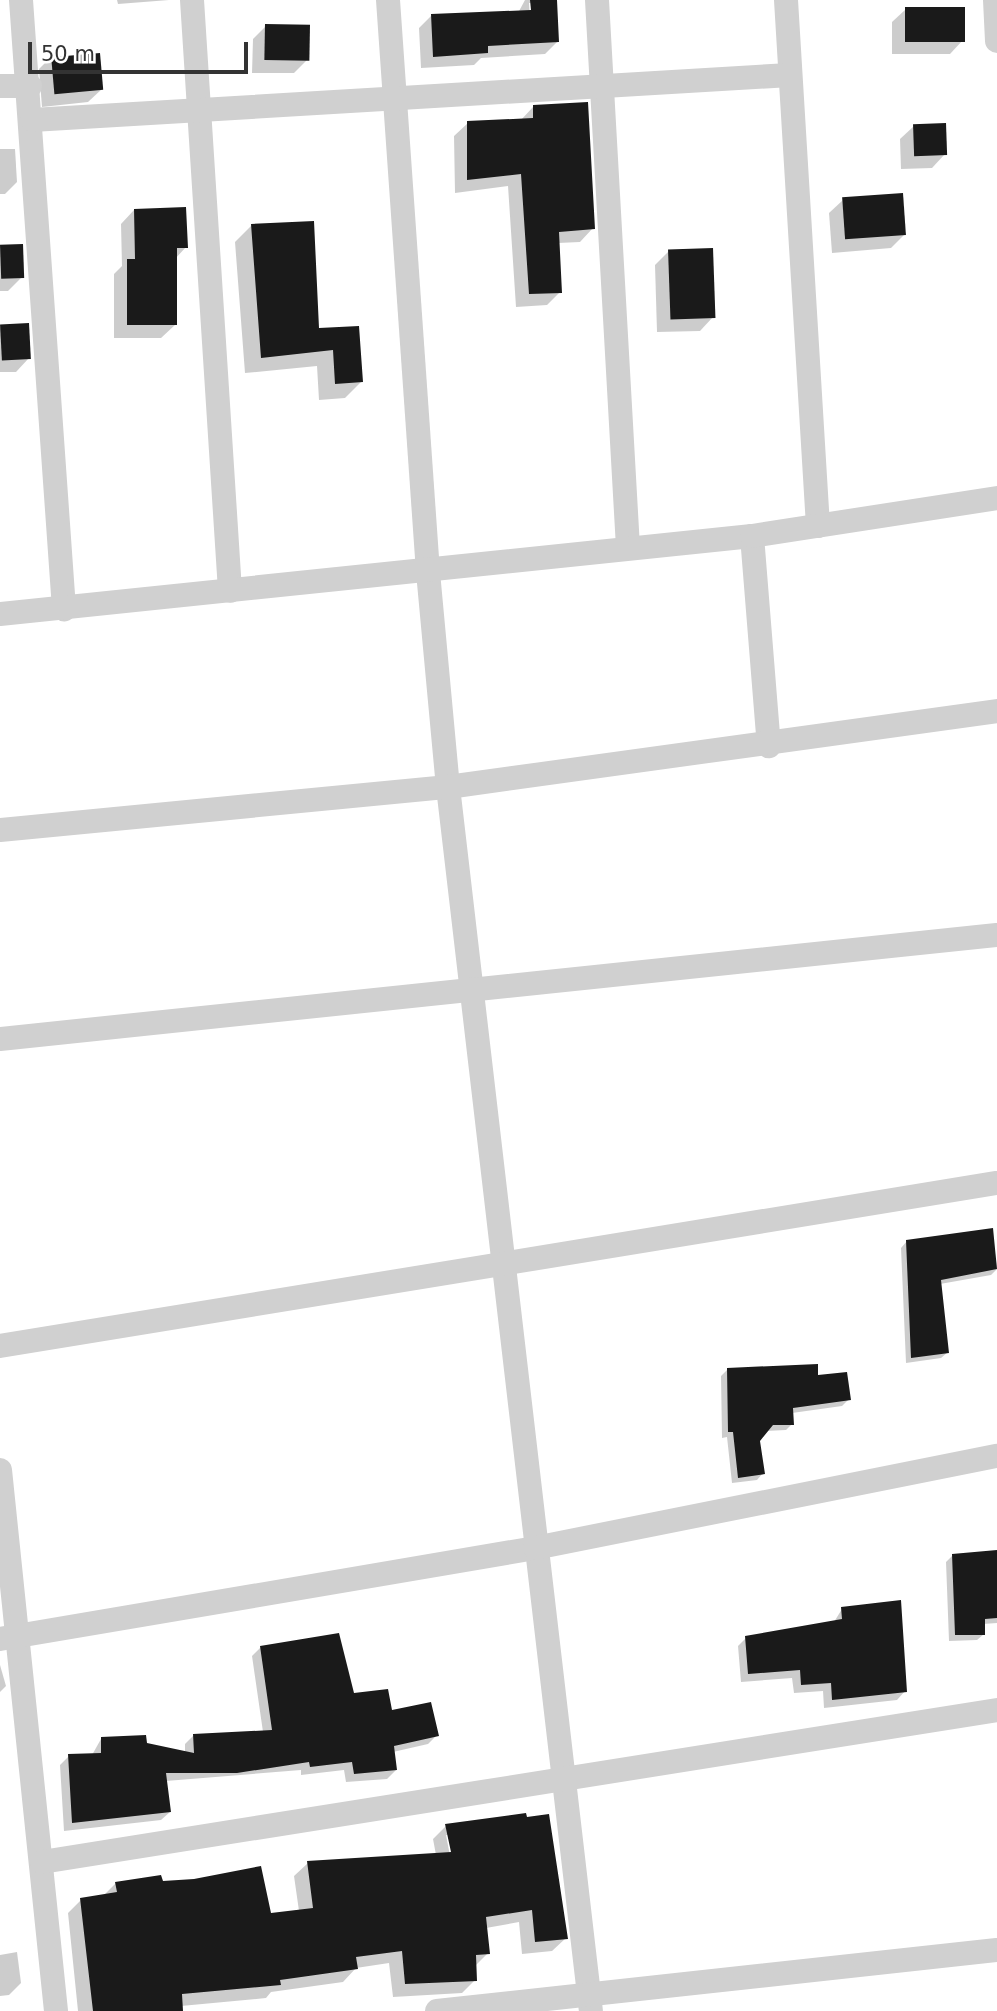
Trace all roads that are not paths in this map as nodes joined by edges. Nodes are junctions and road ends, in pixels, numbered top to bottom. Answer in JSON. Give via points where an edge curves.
{"nodes":[{"id":1,"x":21,"y":0,"type":"edge"},
{"id":2,"x":191,"y":0,"type":"edge"},
{"id":3,"x":388,"y":0,"type":"edge"},
{"id":4,"x":597,"y":0,"type":"edge"},
{"id":5,"x":786,"y":0,"type":"edge"},
{"id":6,"x":995,"y":0,"type":"edge"},
{"id":7,"x":997,"y":41,"type":"edge"},
{"id":8,"x":790,"y":75,"type":"junction"},
{"id":9,"x":600,"y":84,"type":"junction"},
{"id":10,"x":0,"y":86,"type":"edge"},
{"id":11,"x":30,"y":86,"type":"junction"},
{"id":12,"x":395,"y":98,"type":"junction"},
{"id":13,"x":200,"y":110,"type":"junction"},
{"id":14,"x":32,"y":120,"type":"junction"},
{"id":15,"x":997,"y":498,"type":"edge"},
{"id":16,"x":818,"y":526,"type":"junction"},
{"id":17,"x":752,"y":536,"type":"junction"},
{"id":18,"x":628,"y":547,"type":"junction"},
{"id":19,"x":428,"y":572,"type":"junction"},
{"id":20,"x":230,"y":591,"type":"junction"},
{"id":21,"x":64,"y":609,"type":"junction"},
{"id":22,"x":0,"y":614,"type":"edge"},
{"id":23,"x":997,"y":711,"type":"edge"},
{"id":24,"x":769,"y":746,"type":"junction"},
{"id":25,"x":449,"y":788,"type":"junction"},
{"id":26,"x":0,"y":830,"type":"edge"},
{"id":27,"x":997,"y":935,"type":"edge"},
{"id":28,"x":471,"y":992,"type":"junction"},
{"id":29,"x":0,"y":1039,"type":"edge"},
{"id":30,"x":997,"y":1183,"type":"edge"},
{"id":31,"x":504,"y":1265,"type":"junction"},
{"id":32,"x":0,"y":1346,"type":"edge"},
{"id":33,"x":997,"y":1456,"type":"edge"},
{"id":34,"x":0,"y":1470,"type":"edge"},
{"id":35,"x":535,"y":1548,"type":"junction"},
{"id":36,"x":10,"y":1637,"type":"edge"},
{"id":37,"x":997,"y":1710,"type":"edge"},
{"id":38,"x":562,"y":1780,"type":"junction"},
{"id":39,"x":43,"y":1862,"type":"junction"},
{"id":40,"x":997,"y":1950,"type":"edge"},
{"id":41,"x":590,"y":2004,"type":"edge"},
{"id":42,"x":57,"y":2011,"type":"edge"},
{"id":43,"x":437,"y":2011,"type":"edge"}],
"edges":[{"from":1,"to":11,"type":"street"},
{"from":2,"to":13,"type":"street"},
{"from":3,"to":12,"type":"street"},
{"from":4,"to":9,"type":"street"},
{"from":5,"to":8,"type":"street"},
{"from":6,"to":7,"type":"street"},
{"from":8,"to":9,"type":"street"},
{"from":8,"to":16,"type":"street"},
{"from":9,"to":12,"type":"street"},
{"from":9,"to":18,"type":"street"},
{"from":10,"to":11,"type":"street"},
{"from":11,"to":14,"type":"street"},
{"from":12,"to":13,"type":"street"},
{"from":12,"to":19,"type":"street"},
{"from":13,"to":14,"type":"street"},
{"from":13,"to":20,"type":"street"},
{"from":14,"to":21,"type":"street"},
{"from":15,"to":16,"type":"street"},
{"from":16,"to":17,"type":"street"},
{"from":17,"to":18,"type":"street"},
{"from":17,"to":24,"type":"street"},
{"from":18,"to":19,"type":"street"},
{"from":19,"to":20,"type":"street"},
{"from":19,"to":25,"type":"street"},
{"from":20,"to":21,"type":"street"},
{"from":21,"to":22,"type":"street"},
{"from":23,"to":24,"type":"street"},
{"from":24,"to":25,"type":"street"},
{"from":25,"to":26,"type":"street"},
{"from":25,"to":28,"type":"street"},
{"from":27,"to":28,"type":"street"},
{"from":28,"to":29,"type":"street"},
{"from":28,"to":31,"type":"street"},
{"from":30,"to":31,"type":"street"},
{"from":31,"to":32,"type":"street"},
{"from":31,"to":35,"type":"street"},
{"from":33,"to":35,"type":"street"},
{"from":34,"to":36,"type":"street"},
{"from":35,"to":36,"type":"street"},
{"from":35,"to":38,"type":"street"},
{"from":36,"to":39,"type":"street"},
{"from":37,"to":38,"type":"street"},
{"from":38,"to":39,"type":"street"},
{"from":38,"to":41,"type":"street"},
{"from":39,"to":42,"type":"street"},
{"from":40,"to":41,"type":"street"},
{"from":41,"to":43,"type":"street"}]}
